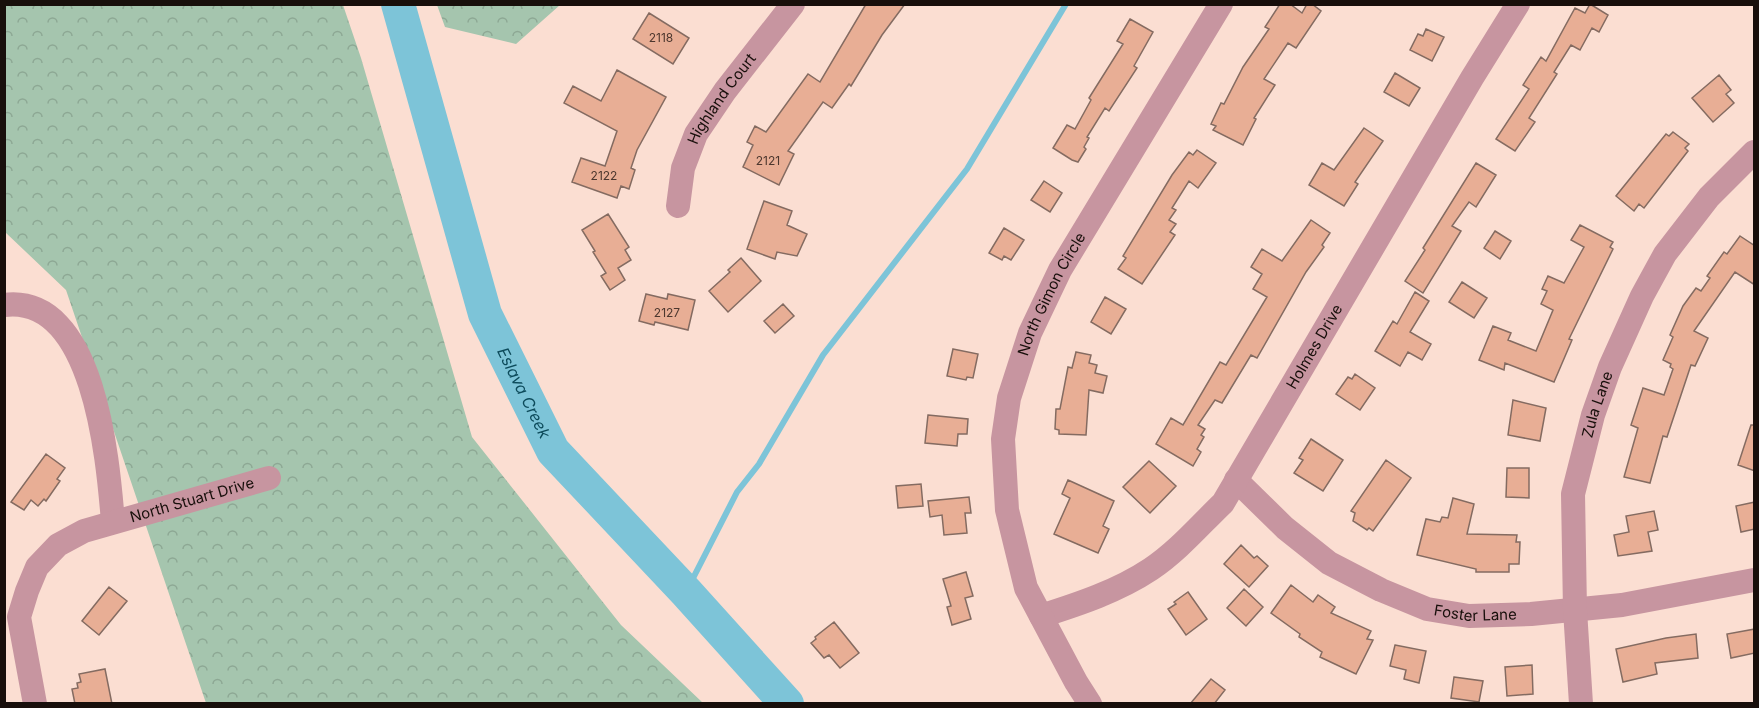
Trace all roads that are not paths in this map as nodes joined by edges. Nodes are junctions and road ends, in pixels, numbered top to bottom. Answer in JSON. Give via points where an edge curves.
{"nodes":[{"id":1,"x":793,"y":4,"type":"edge"},
{"id":2,"x":1221,"y":4,"type":"edge"},
{"id":3,"x":1518,"y":4,"type":"edge"},
{"id":4,"x":1755,"y":152,"type":"edge"},
{"id":5,"x":678,"y":206,"type":"dead end"},
{"id":6,"x":4,"y":305,"type":"edge"},
{"id":7,"x":269,"y":478,"type":"dead end"},
{"id":8,"x":1236,"y":480,"type":"junction"},
{"id":9,"x":114,"y":522,"type":"junction"},
{"id":10,"x":1755,"y":580,"type":"edge"},
{"id":11,"x":1575,"y":610,"type":"junction"},
{"id":12,"x":1041,"y":616,"type":"junction"},
{"id":13,"x":35,"y":704,"type":"edge"},
{"id":14,"x":1090,"y":704,"type":"edge"},
{"id":15,"x":1581,"y":704,"type":"edge"}],
"edges":[{"from":1,"to":5,"type":"street","name":"Highland Court","via":[[696,134],[683,168]]},
{"from":2,"to":12,"type":"street","name":"North Gimon Circle","via":[[1060,270],[1030,333],[1009,398],[1003,439],[1007,510],[1026,588]]},
{"from":3,"to":8,"type":"street","name":"Holmes Drive"},
{"from":4,"to":11,"type":"street","name":"Zula Lane","via":[[1709,197],[1665,254],[1610,367],[1573,494]]},
{"from":6,"to":9,"type":"street","name":"North Stuart Drive","via":[[35,309],[55,320],[80,355],[107,452]]},
{"from":7,"to":9,"type":"street","name":"North Stuart Drive"},
{"from":8,"to":11,"type":"street","name":"Foster Lane","via":[[1285,528],[1329,563],[1427,609],[1469,616]]},
{"from":8,"to":12,"type":"street","name":"Holmes Drive","via":[[1222,503],[1151,569],[1092,600]]},
{"from":9,"to":13,"type":"street","name":"North Stuart Drive","via":[[84,531],[58,546],[38,567],[27,591],[19,617]]},
{"from":10,"to":11,"type":"street","name":"Foster Lane","via":[[1622,606]]},
{"from":11,"to":15,"type":"street","name":"Zula Lane"},
{"from":12,"to":14,"type":"street","name":"North Gimon Circle"}]}
